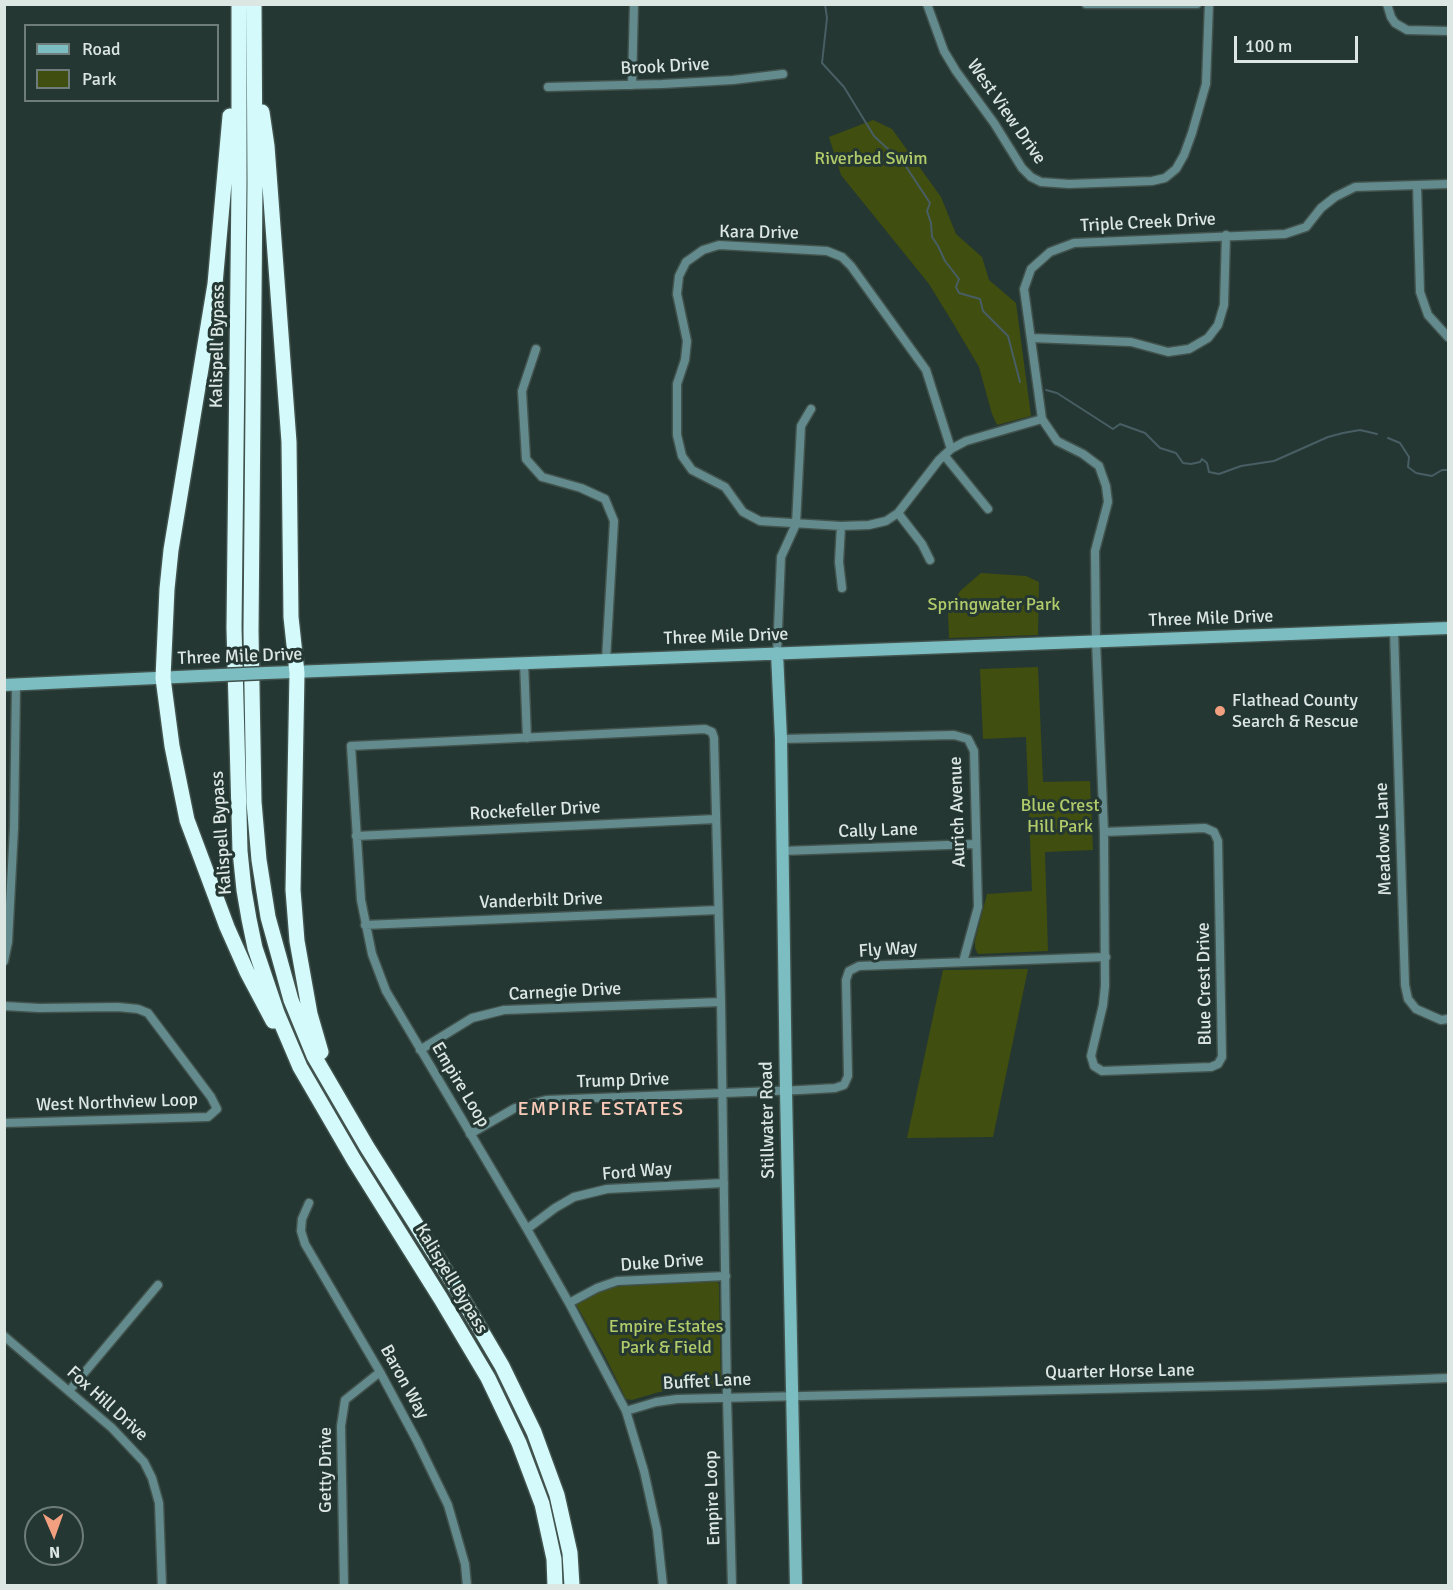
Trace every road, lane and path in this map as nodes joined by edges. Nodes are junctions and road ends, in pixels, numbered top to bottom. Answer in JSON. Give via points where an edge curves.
{"nodes":[{"id":1,"x":239,"y":4,"type":"edge"},
{"id":2,"x":254,"y":4,"type":"edge"},
{"id":3,"x":634,"y":4,"type":"edge"},
{"id":4,"x":927,"y":4,"type":"edge"},
{"id":5,"x":1086,"y":4,"type":"edge"},
{"id":6,"x":1197,"y":4,"type":"edge"},
{"id":7,"x":1209,"y":4,"type":"edge"},
{"id":8,"x":1386,"y":4,"type":"edge"},
{"id":9,"x":239,"y":25,"type":"junction"},
{"id":10,"x":1449,"y":31,"type":"edge"},
{"id":11,"x":255,"y":66,"type":"junction"},
{"id":12,"x":783,"y":74,"type":"dead end"},
{"id":13,"x":632,"y":85,"type":"junction"},
{"id":14,"x":548,"y":87,"type":"dead end"},
{"id":15,"x":1449,"y":184,"type":"edge"},
{"id":16,"x":1417,"y":185,"type":"junction"},
{"id":17,"x":1226,"y":235,"type":"junction"},
{"id":18,"x":1449,"y":337,"type":"edge"},
{"id":19,"x":1032,"y":338,"type":"junction"},
{"id":20,"x":536,"y":349,"type":"dead end"},
{"id":21,"x":811,"y":409,"type":"dead end"},
{"id":22,"x":1042,"y":419,"type":"junction"},
{"id":23,"x":948,"y":452,"type":"junction"},
{"id":24,"x":988,"y":509,"type":"dead end"},
{"id":25,"x":898,"y":513,"type":"junction"},
{"id":26,"x":796,"y":524,"type":"junction"},
{"id":27,"x":841,"y":526,"type":"junction"},
{"id":28,"x":930,"y":560,"type":"dead end"},
{"id":29,"x":842,"y":588,"type":"dead end"},
{"id":30,"x":1449,"y":628,"type":"edge"},
{"id":31,"x":1394,"y":630,"type":"junction"},
{"id":32,"x":1096,"y":641,"type":"junction"},
{"id":33,"x":777,"y":653,"type":"junction"},
{"id":34,"x":606,"y":660,"type":"junction"},
{"id":35,"x":524,"y":662,"type":"junction"},
{"id":36,"x":297,"y":673,"type":"junction"},
{"id":37,"x":163,"y":678,"type":"junction"},
{"id":38,"x":10,"y":685,"type":"edge"},
{"id":39,"x":527,"y":738,"type":"junction"},
{"id":40,"x":781,"y":739,"type":"junction"},
{"id":41,"x":716,"y":819,"type":"junction"},
{"id":42,"x":9,"y":828,"type":"edge"},
{"id":43,"x":1104,"y":832,"type":"junction"},
{"id":44,"x":356,"y":836,"type":"junction"},
{"id":45,"x":976,"y":844,"type":"junction"},
{"id":46,"x":782,"y":851,"type":"junction"},
{"id":47,"x":718,"y":910,"type":"junction"},
{"id":48,"x":365,"y":925,"type":"junction"},
{"id":49,"x":1106,"y":957,"type":"junction"},
{"id":50,"x":4,"y":962,"type":"edge"},
{"id":51,"x":963,"y":962,"type":"junction"},
{"id":52,"x":721,"y":1002,"type":"junction"},
{"id":53,"x":4,"y":1006,"type":"edge"},
{"id":54,"x":1449,"y":1019,"type":"edge"},
{"id":55,"x":289,"y":1042,"type":"junction"},
{"id":56,"x":420,"y":1050,"type":"junction"},
{"id":57,"x":329,"y":1081,"type":"junction"},
{"id":58,"x":786,"y":1091,"type":"junction"},
{"id":59,"x":723,"y":1093,"type":"junction"},
{"id":60,"x":4,"y":1123,"type":"edge"},
{"id":61,"x":470,"y":1134,"type":"junction"},
{"id":62,"x":724,"y":1183,"type":"junction"},
{"id":63,"x":309,"y":1203,"type":"dead end"},
{"id":64,"x":527,"y":1228,"type":"junction"},
{"id":65,"x":726,"y":1276,"type":"junction"},
{"id":66,"x":158,"y":1285,"type":"dead end"},
{"id":67,"x":569,"y":1303,"type":"junction"},
{"id":68,"x":4,"y":1336,"type":"edge"},
{"id":69,"x":380,"y":1372,"type":"junction"},
{"id":70,"x":1449,"y":1378,"type":"edge"},
{"id":71,"x":69,"y":1391,"type":"junction"},
{"id":72,"x":792,"y":1395,"type":"junction"},
{"id":73,"x":727,"y":1397,"type":"junction"},
{"id":74,"x":626,"y":1411,"type":"junction"},
{"id":75,"x":162,"y":1586,"type":"edge"},
{"id":76,"x":344,"y":1586,"type":"edge"},
{"id":77,"x":467,"y":1586,"type":"edge"},
{"id":78,"x":555,"y":1586,"type":"edge"},
{"id":79,"x":572,"y":1586,"type":"edge"},
{"id":80,"x":663,"y":1586,"type":"edge"},
{"id":81,"x":732,"y":1586,"type":"edge"},
{"id":82,"x":796,"y":1586,"type":"edge"}],
"edges":[{"from":1,"to":9,"type":"highway","name":"Kalispell Bypass"},
{"from":2,"to":11,"type":"highway","name":"Kalispell Bypass"},
{"from":3,"to":13,"type":"street"},
{"from":4,"to":7,"type":"street","name":"West View Drive","via":[[944,51],[1022,168],[1041,182],[1069,184],[1152,181],[1166,178],[1176,168],[1203,98]]},
{"from":5,"to":6,"type":"street"},
{"from":8,"to":10,"type":"street","via":[[1391,18],[1401,27],[1415,32]]},
{"from":9,"to":37,"type":"highway","via":[[215,284],[171,550]]},
{"from":9,"to":55,"type":"highway","name":"Kalispell Bypass","via":[[234,628],[240,851],[255,948]]},
{"from":11,"to":36,"type":"highway","via":[[267,146],[286,408],[291,617]]},
{"from":11,"to":57,"type":"highway","name":"Kalispell Bypass","via":[[251,620],[254,802],[262,885],[273,937],[291,1000]]},
{"from":12,"to":13,"type":"street","name":"Brook Drive"},
{"from":13,"to":14,"type":"street","name":"Brook Drive"},
{"from":15,"to":16,"type":"street","name":"Triple Creek Drive"},
{"from":16,"to":17,"type":"street","name":"Triple Creek Drive","via":[[1355,187],[1335,197],[1306,227],[1285,234]]},
{"from":16,"to":18,"type":"street","via":[[1420,292],[1428,315]]},
{"from":17,"to":19,"type":"street","name":"Triple Creek Drive","via":[[1074,243],[1050,252],[1031,268],[1024,290]]},
{"from":17,"to":19,"type":"street","via":[[1224,305],[1218,325],[1208,338],[1189,349],[1168,352],[1120,341]]},
{"from":19,"to":22,"type":"street","name":"Triple Creek Drive"},
{"from":20,"to":34,"type":"street","via":[[522,391],[526,459],[542,477],[605,499],[614,521]]},
{"from":21,"to":26,"type":"street","via":[[801,426]]},
{"from":22,"to":23,"type":"street","via":[[966,441]]},
{"from":22,"to":32,"type":"street","via":[[1058,441],[1099,466],[1106,486],[1107,502],[1095,551]]},
{"from":23,"to":24,"type":"street"},
{"from":23,"to":25,"type":"street"},
{"from":23,"to":26,"type":"street","name":"Kara Drive","via":[[926,370],[842,257],[827,251],[719,245],[703,250],[686,262],[677,294],[687,341],[677,384],[677,435],[682,456],[692,470],[725,487],[743,512],[760,521]]},
{"from":25,"to":27,"type":"street","name":"Kara Drive","via":[[869,525]]},
{"from":25,"to":28,"type":"street"},
{"from":26,"to":27,"type":"street","name":"Kara Drive"},
{"from":26,"to":33,"type":"street","via":[[782,557]]},
{"from":27,"to":29,"type":"street"},
{"from":30,"to":31,"type":"main road","name":"Three Mile Drive"},
{"from":31,"to":32,"type":"main road","name":"Three Mile Drive"},
{"from":31,"to":54,"type":"street","name":"Meadows Lane","via":[[1405,985],[1408,999],[1416,1009],[1441,1020]]},
{"from":32,"to":33,"type":"main road","name":"Three Mile Drive"},
{"from":32,"to":43,"type":"street","name":"Blue Crest Drive"},
{"from":33,"to":34,"type":"main road","name":"Three Mile Drive"},
{"from":33,"to":40,"type":"main road","name":"Stillwater Road"},
{"from":34,"to":35,"type":"main road","name":"Three Mile Drive"},
{"from":35,"to":36,"type":"main road","name":"Three Mile Drive"},
{"from":35,"to":39,"type":"street"},
{"from":36,"to":37,"type":"main road","name":"Three Mile Drive","bridge":true},
{"from":36,"to":57,"type":"highway","via":[[293,890],[297,941],[310,1014]]},
{"from":37,"to":38,"type":"main road","name":"Three Mile Drive"},
{"from":37,"to":55,"type":"highway","via":[[187,820],[247,972],[269,1016]]},
{"from":38,"to":42,"type":"street"},
{"from":39,"to":41,"type":"street","name":"Empire Loop","via":[[705,729],[714,738]]},
{"from":39,"to":44,"type":"street","name":"Empire Loop","via":[[351,746]]},
{"from":40,"to":45,"type":"street","name":"Aurich Avenue","via":[[954,735],[968,739],[974,751]]},
{"from":40,"to":46,"type":"main road","name":"Stillwater Road"},
{"from":41,"to":44,"type":"street","name":"Rockefeller Drive"},
{"from":41,"to":47,"type":"street","name":"Empire Loop"},
{"from":42,"to":50,"type":"street","via":[[8,942]]},
{"from":43,"to":49,"type":"street","name":"Blue Crest Drive"},
{"from":43,"to":49,"type":"street","name":"Blue Crest Drive","via":[[1205,828],[1214,832],[1218,841],[1222,1057],[1218,1064],[1102,1071],[1094,1066],[1091,1056],[1103,1005]]},
{"from":44,"to":48,"type":"street","name":"Empire Loop"},
{"from":45,"to":46,"type":"street","name":"Cally Lane"},
{"from":45,"to":51,"type":"street","name":"Aurich Avenue","via":[[978,907]]},
{"from":46,"to":58,"type":"main road","name":"Stillwater Road"},
{"from":47,"to":48,"type":"street","name":"Vanderbilt Drive"},
{"from":47,"to":52,"type":"street","name":"Empire Loop"},
{"from":48,"to":56,"type":"street","name":"Empire Loop","via":[[386,991]]},
{"from":49,"to":51,"type":"street","name":"Fly Way"},
{"from":51,"to":58,"type":"street","name":"Fly Way","via":[[859,966],[849,971],[848,1076],[844,1085]]},
{"from":52,"to":56,"type":"street","name":"Carnegie Drive","via":[[504,1010],[472,1018]]},
{"from":52,"to":59,"type":"street","name":"Empire Loop"},
{"from":53,"to":60,"type":"street","name":"West Northview Loop","via":[[138,1009],[148,1014],[217,1109],[208,1117]]},
{"from":55,"to":78,"type":"highway","name":"Kalispell Bypass","via":[[354,1160],[488,1378],[542,1504],[554,1559]]},
{"from":56,"to":61,"type":"street","name":"Empire Loop"},
{"from":57,"to":79,"type":"highway","name":"Kalispell Bypass","via":[[502,1366],[557,1495],[570,1553]]},
{"from":58,"to":59,"type":"street","name":"Trump Drive"},
{"from":58,"to":72,"type":"main road","name":"Stillwater Road"},
{"from":59,"to":61,"type":"street","name":"Trump Drive","via":[[546,1100],[515,1108]]},
{"from":59,"to":62,"type":"street","name":"Empire Loop"},
{"from":61,"to":64,"type":"street","name":"Empire Loop"},
{"from":62,"to":64,"type":"street","name":"Ford Way","via":[[607,1189],[574,1197]]},
{"from":62,"to":65,"type":"street","name":"Empire Loop"},
{"from":63,"to":69,"type":"street","name":"Baron Way","via":[[300,1231],[305,1244]]},
{"from":64,"to":67,"type":"street","name":"Empire Loop"},
{"from":65,"to":67,"type":"street","name":"Duke Drive","via":[[617,1281]]},
{"from":65,"to":73,"type":"street","name":"Empire Loop"},
{"from":66,"to":71,"type":"street"},
{"from":67,"to":74,"type":"street","name":"Empire Loop"},
{"from":68,"to":71,"type":"street","name":"Fox Hill Drive"},
{"from":69,"to":76,"type":"street","name":"Getty Drive","via":[[345,1400],[341,1425]]},
{"from":69,"to":77,"type":"street","name":"Baron Way","via":[[448,1505],[465,1564]]},
{"from":70,"to":72,"type":"street","name":"Quarter Horse Lane"},
{"from":71,"to":75,"type":"street","name":"Fox Hill Drive","via":[[132,1448],[152,1478],[159,1503]]},
{"from":72,"to":73,"type":"street","name":"Buffet Lane"},
{"from":72,"to":82,"type":"main road","name":"Stillwater Road"},
{"from":73,"to":74,"type":"street","name":"Buffet Lane","via":[[677,1399]]},
{"from":73,"to":81,"type":"street","name":"Empire Loop"},
{"from":74,"to":80,"type":"street","name":"Empire Loop","via":[[657,1530]]}]}
